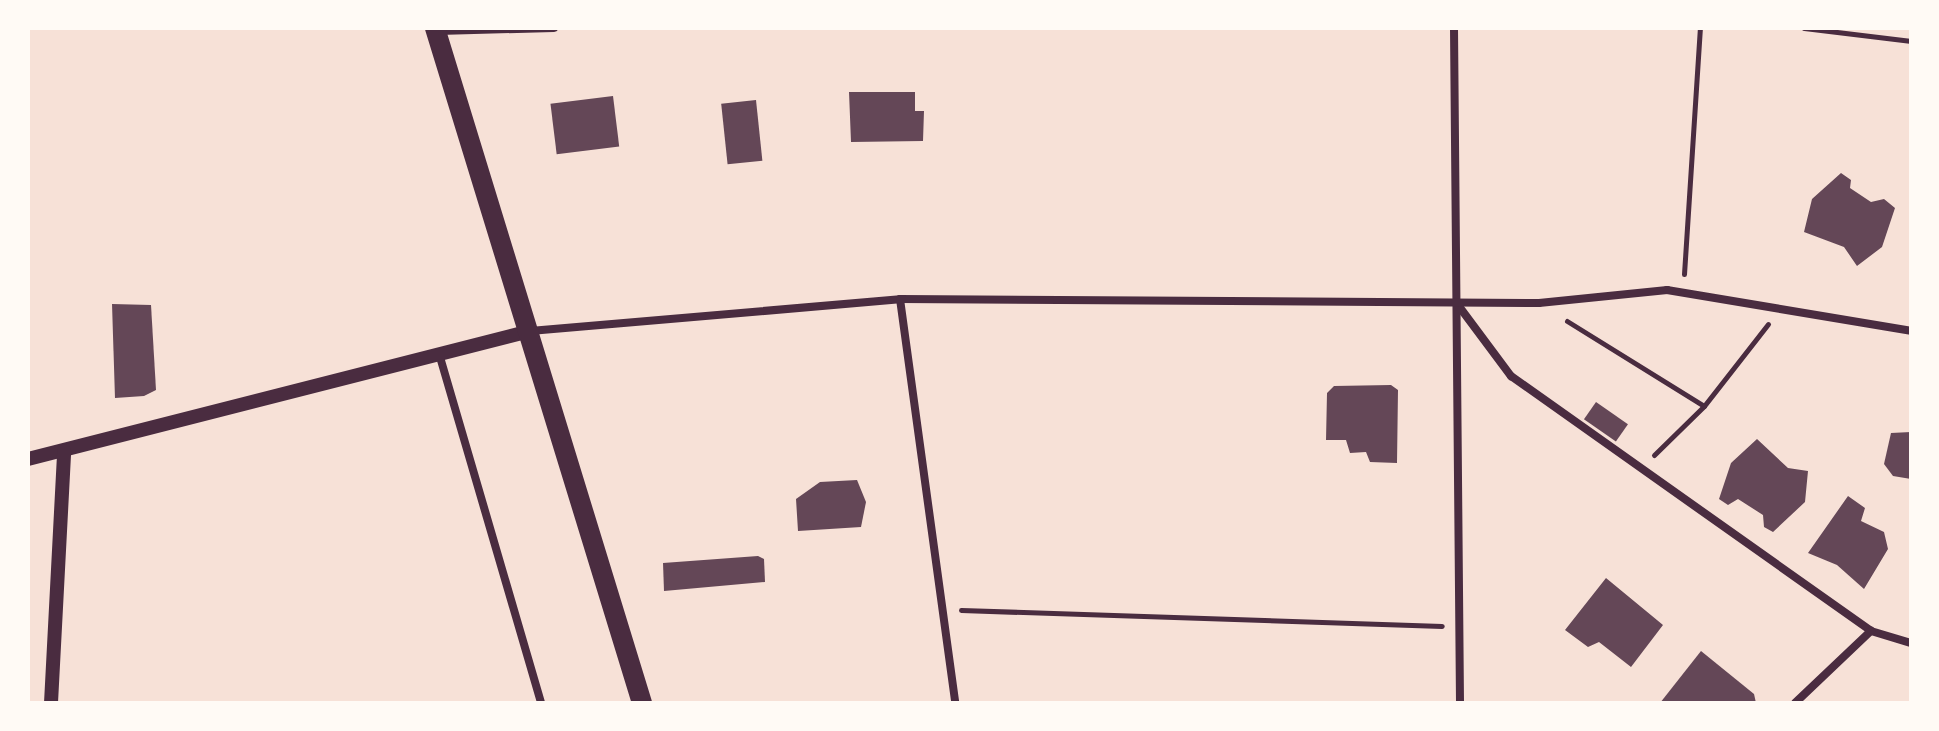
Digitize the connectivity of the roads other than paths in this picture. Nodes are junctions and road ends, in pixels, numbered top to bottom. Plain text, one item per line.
1 (554, 28) edge
2 (1454, 28) edge
3 (436, 29) edge
4 (900, 299) junction
5 (1457, 304) junction
6 (530, 331) junction
7 (1911, 331) edge
8 (440, 357) junction
9 (64, 451) junction
10 (28, 459) edge
11 (1871, 631) junction
12 (1911, 643) edge
13 (51, 703) edge
14 (541, 703) edge
15 (642, 703) edge
16 (955, 703) edge
17 (1460, 703) edge
18 (1795, 703) edge

1 - 3 street
2 - 5 street
3 - 6 main road
4 - 5 street
4 - 6 street
4 - 16 street
5 - 7 street
5 - 11 street
5 - 17 street
6 - 8 street
6 - 15 main road
8 - 9 street
8 - 14 street
9 - 10 street
9 - 13 street
11 - 12 street
11 - 18 street

